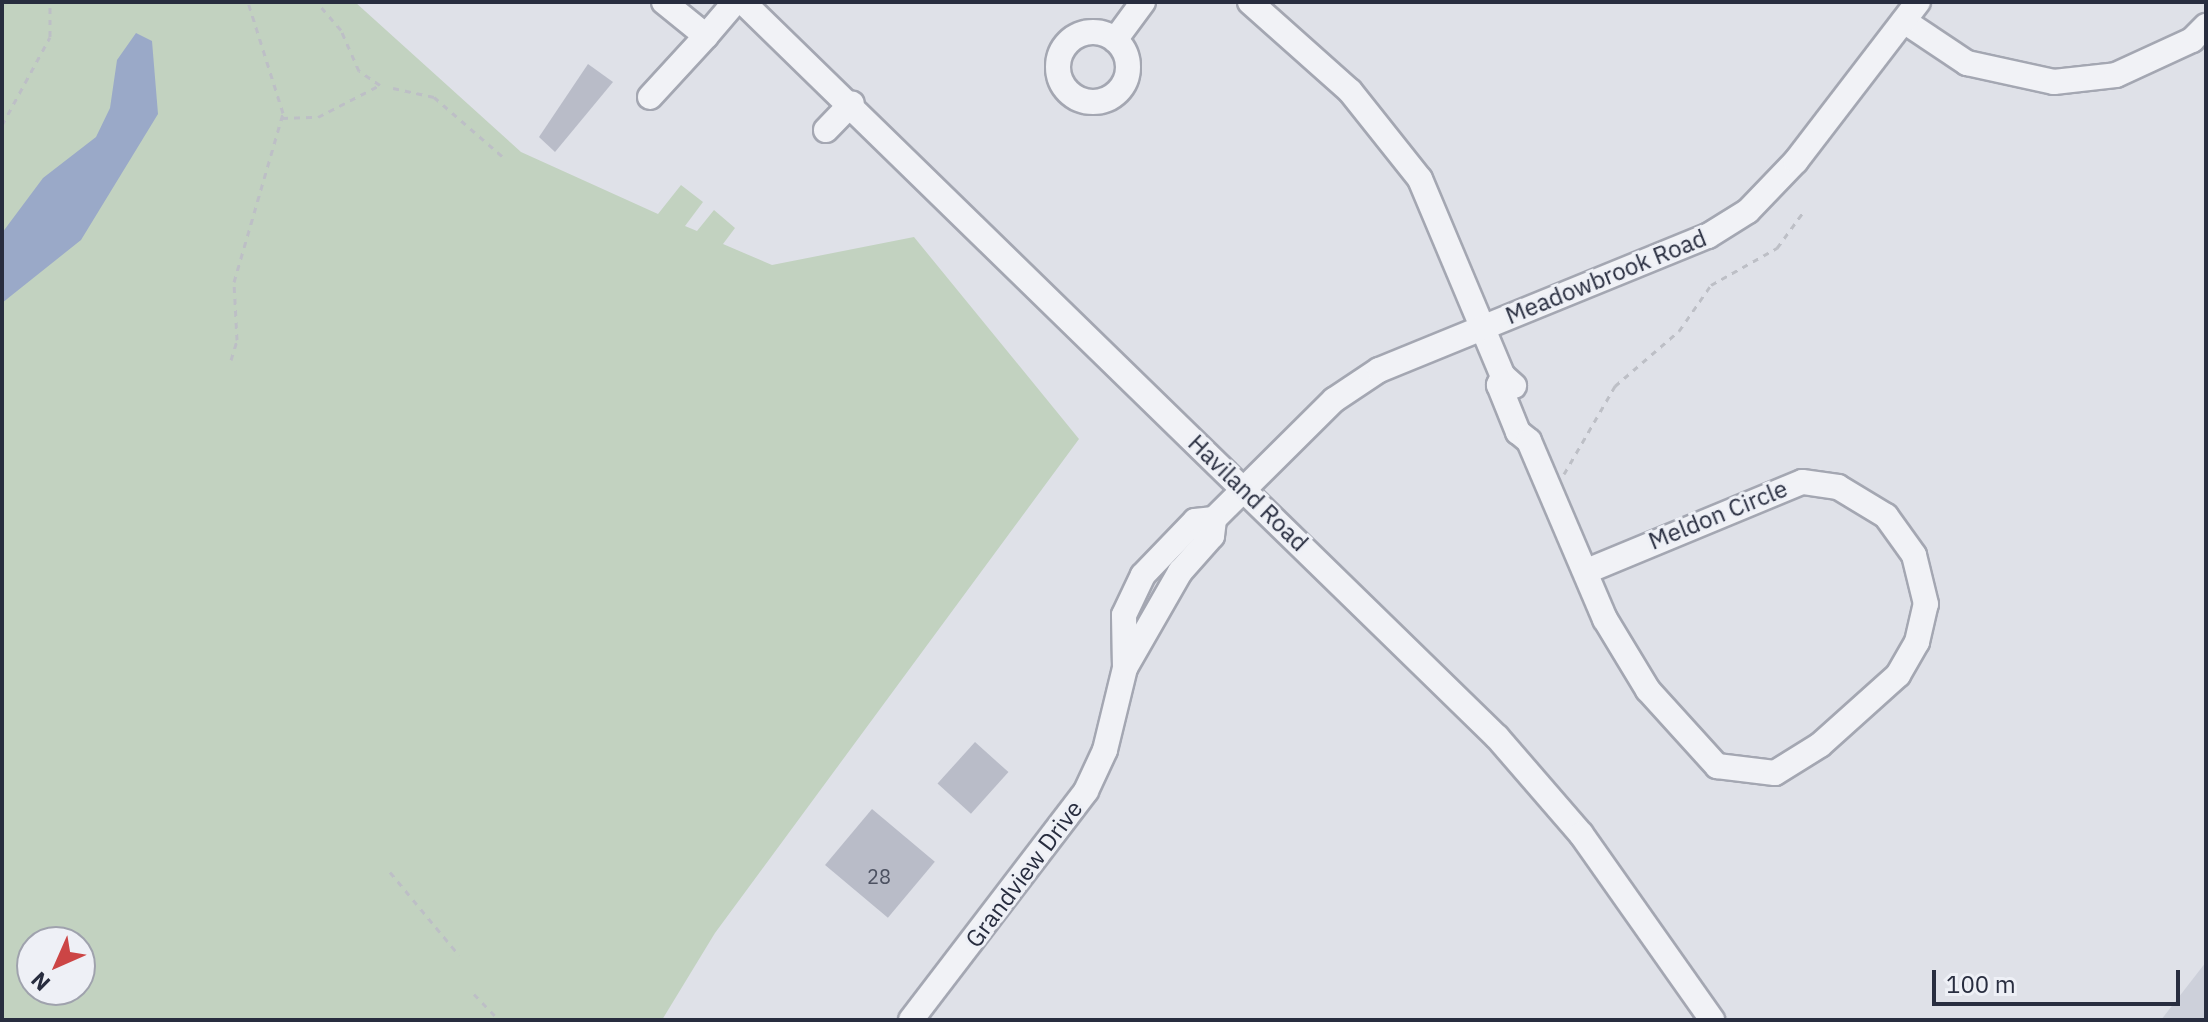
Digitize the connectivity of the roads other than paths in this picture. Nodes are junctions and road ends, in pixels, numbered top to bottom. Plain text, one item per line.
1 (664, 2) edge
2 (735, 2) edge
3 (743, 2) edge
4 (1143, 2) edge
5 (1250, 2) edge
6 (1911, 11) edge
7 (2206, 26) edge
8 (706, 36) junction
9 (1115, 40) dead end
10 (650, 97) dead end
11 (852, 103) junction
12 (826, 130) dead end
13 (1483, 327) junction
14 (1241, 486) junction
15 (1214, 519) joint
16 (1587, 571) junction
17 (911, 1020) edge
18 (1712, 1020) edge

1 - 8 street
2 - 8 street
3 - 11 street, Haviland Road
4 - 9 street
5 - 13 street, Meldon Circle
6 - 7 street
6 - 13 street, Meadowbrook Road
8 - 10 street
11 - 12 street
11 - 14 street, Haviland Road
13 - 14 street, Meadowbrook Road
13 - 16 street, Meldon Circle
14 - 15 street, Meadowbrook Road
14 - 18 street, Haviland Road
15 - 17 street, Grandview Drive
16 - 16 street, Meldon Circle

